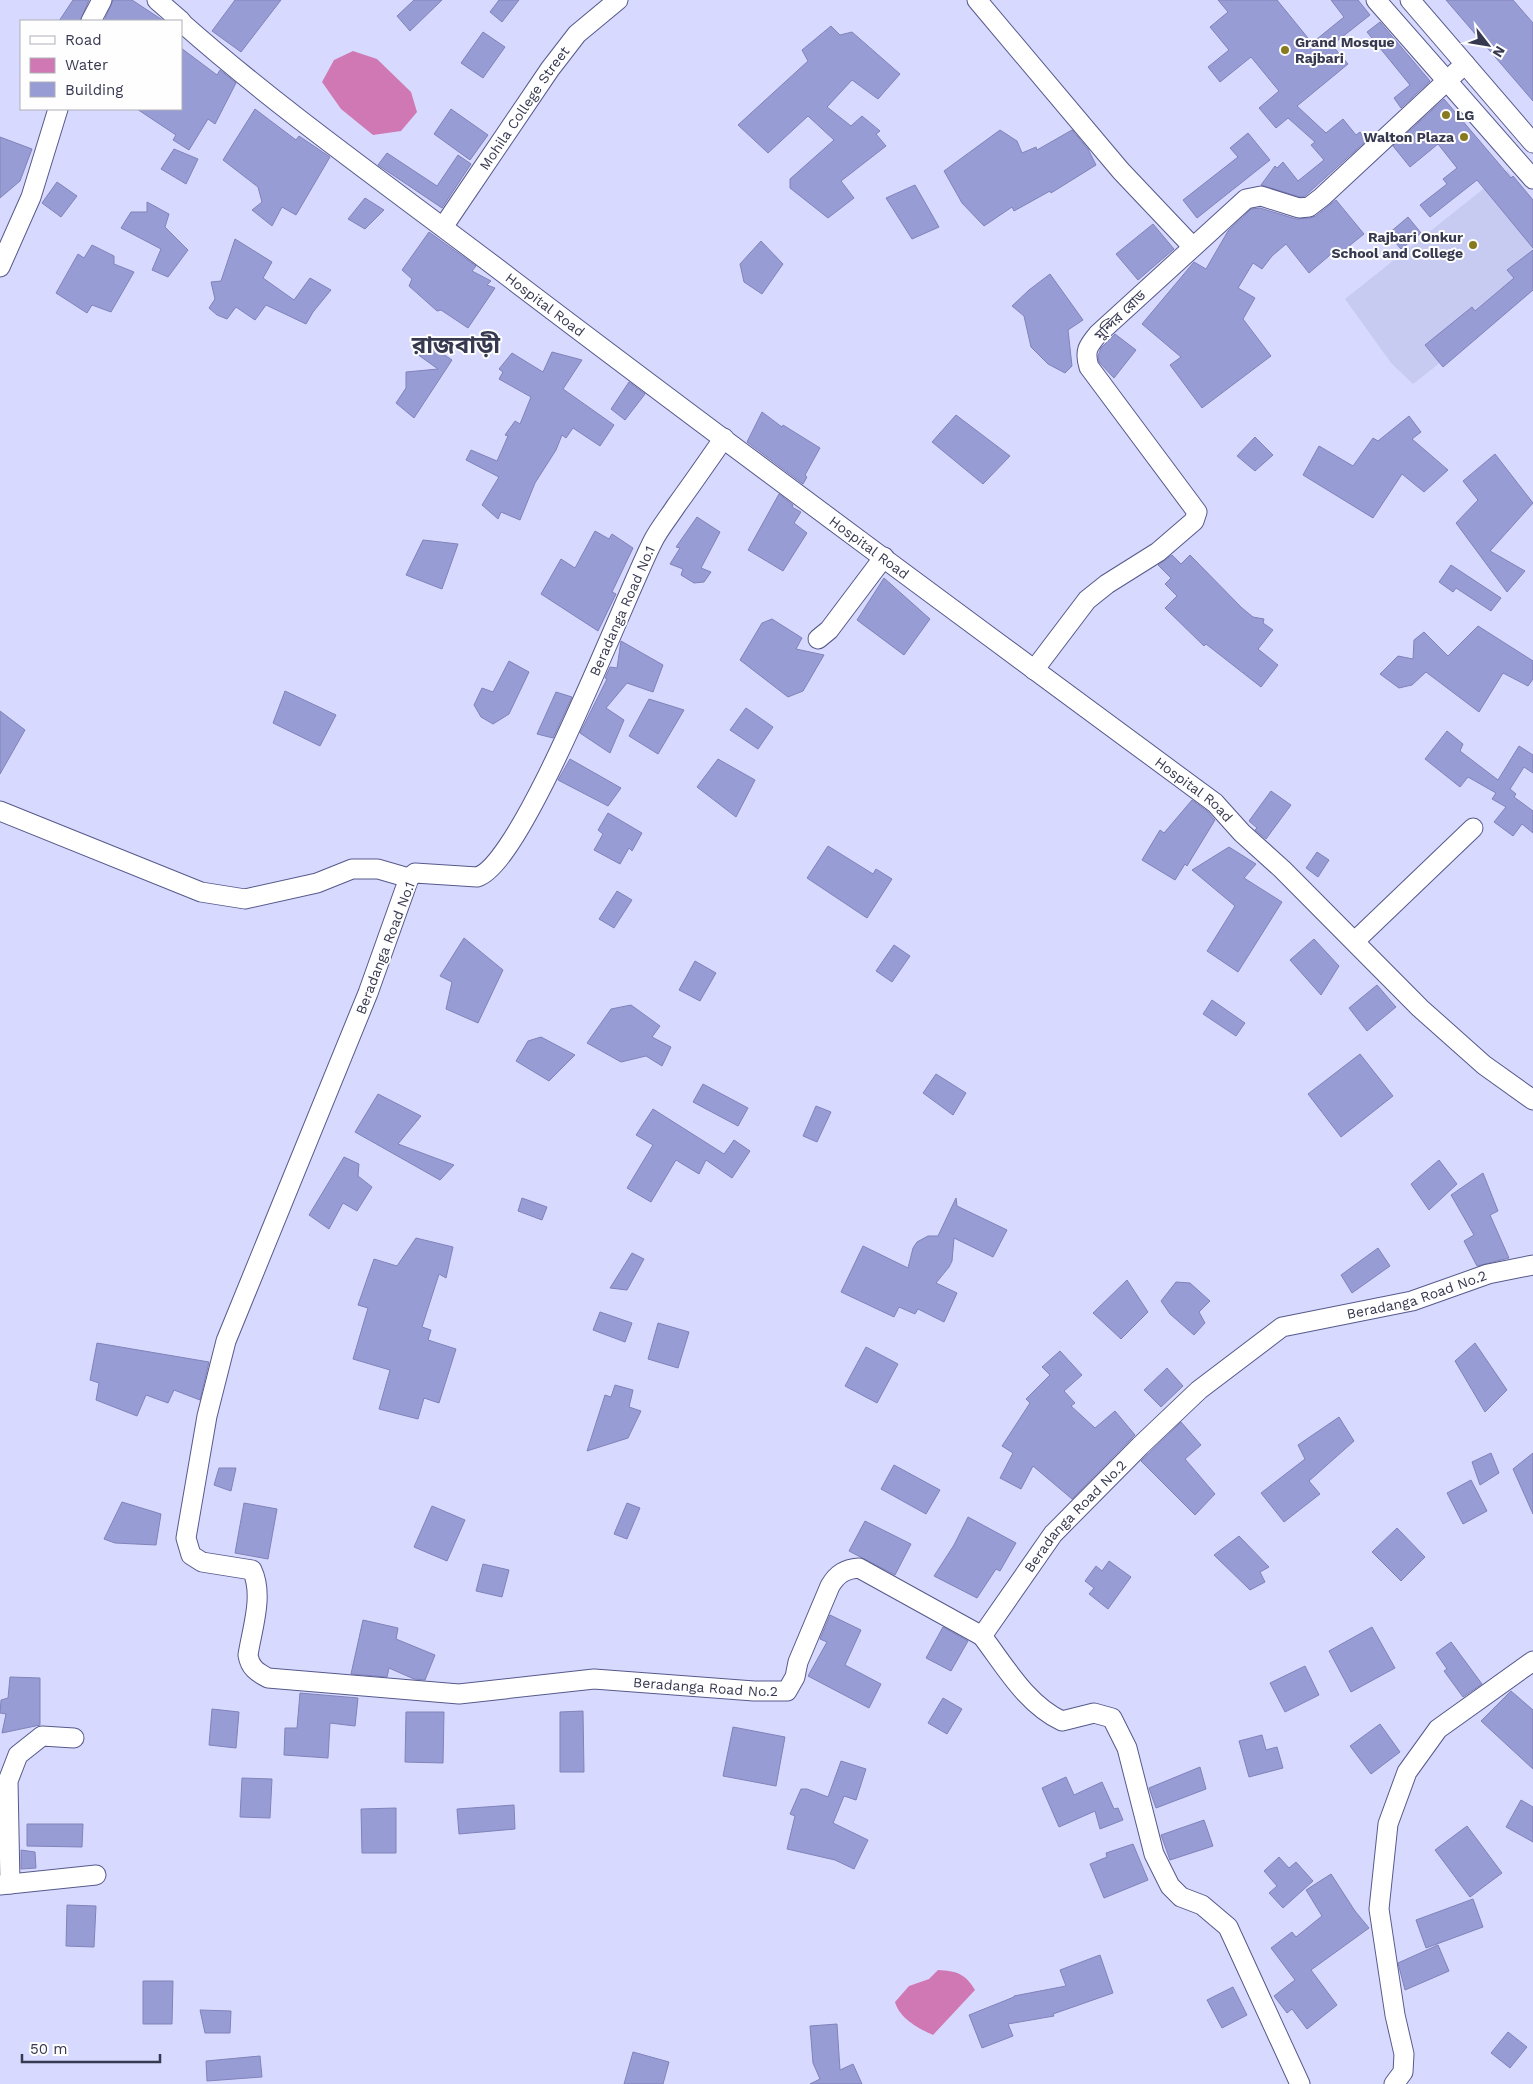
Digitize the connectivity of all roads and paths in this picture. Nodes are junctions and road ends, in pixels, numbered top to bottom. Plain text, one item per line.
1 (102, 0) edge
2 (157, 0) edge
3 (618, 0) edge
4 (977, 0) edge
5 (1376, 0) edge
6 (1410, 0) edge
7 (92, 20) edge
8 (180, 20) edge
9 (182, 22) edge
10 (1465, 64) junction
11 (1447, 83) junction
12 (58, 110) edge
13 (1533, 143) edge
14 (1533, 179) edge
15 (443, 227) junction
16 (1193, 247) junction
17 (0, 267) edge
18 (724, 438) junction
19 (884, 557) junction
20 (818, 639) dead end
21 (1034, 670) junction
22 (0, 811) edge
23 (1474, 828) dead end
24 (409, 878) junction
25 (1355, 941) junction
26 (1533, 1100) edge
27 (1533, 1266) edge
28 (207, 1416) joint
29 (982, 1636) junction
30 (1533, 1661) edge
31 (74, 1738) dead end
32 (96, 1874) dead end
33 (5, 1885) edge
34 (1300, 2084) edge
35 (1394, 2084) edge

1 - 7 street
2 - 8 street, Hospital Road
3 - 15 street, Mohila College Street
4 - 16 street
5 - 11 street
6 - 10 street
9 - 15 street, Hospital Road
10 - 11 street, মুন্দির রোড
10 - 13 street
11 - 14 street
11 - 16 street, মুন্দির রোড
12 - 17 street
15 - 18 street, Hospital Road
16 - 21 street, মুন্দির রোড
18 - 19 street, Hospital Road
18 - 24 street, Beradanga Road No.1
19 - 20 street
19 - 21 street, Hospital Road
21 - 25 street, Hospital Road
22 - 24 street
23 - 25 street
24 - 28 street, Beradanga Road No.1
25 - 26 street, Hospital Road
27 - 29 street, Beradanga Road No.2
28 - 29 street, Beradanga Road No.2
29 - 34 street
30 - 35 street
31 - 33 street
32 - 33 street

